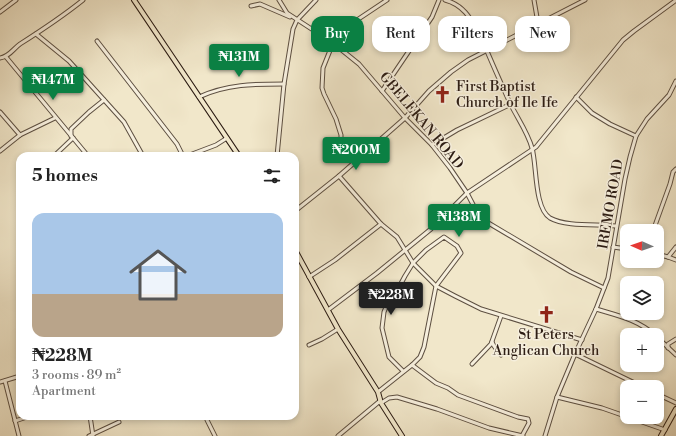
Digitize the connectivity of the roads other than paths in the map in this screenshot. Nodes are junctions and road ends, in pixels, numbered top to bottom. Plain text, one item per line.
1 (16, 0) edge
2 (83, 0) edge
3 (134, 0) edge
4 (279, 0) edge
5 (316, 0) edge
6 (387, 0) edge
7 (439, 0) edge
8 (445, 0) edge
9 (534, 0) edge
10 (585, 0) edge
11 (675, 2) edge
12 (251, 6) dead end
13 (0, 12) edge
14 (363, 16) edge
15 (469, 16) edge
16 (537, 16) edge
17 (552, 16) edge
18 (297, 20) junction
19 (311, 29) edge
20 (36, 34) junction
21 (97, 41) dead end
22 (329, 52) edge
23 (344, 52) edge
24 (485, 52) edge
25 (487, 52) edge
26 (6, 57) junction
27 (0, 58) edge
28 (676, 80) edge
29 (284, 84) junction
30 (382, 91) junction
31 (199, 97) junction
32 (576, 97) junction
33 (104, 100) junction
34 (510, 104) junction
35 (0, 112) edge
36 (55, 118) junction
37 (405, 118) junction
38 (20, 135) junction
39 (636, 136) junction
40 (72, 137) junction
41 (228, 138) junction
42 (432, 145) junction
43 (532, 149) junction
44 (0, 151) edge
45 (58, 152) edge
46 (85, 152) edge
47 (141, 152) edge
48 (182, 152) edge
49 (198, 152) edge
50 (237, 152) edge
51 (277, 152) edge
52 (353, 163) junction
53 (676, 169) edge
54 (339, 176) junction
55 (467, 193) junction
56 (299, 207) edge
57 (381, 224) junction
58 (655, 224) edge
59 (616, 226) junction
60 (613, 247) junction
61 (676, 247) edge
62 (620, 248) edge
63 (405, 250) junction
64 (664, 256) edge
65 (668, 257) junction
66 (299, 258) edge
67 (676, 260) edge
68 (413, 263) junction
69 (309, 277) junction
70 (436, 286) junction
71 (604, 288) junction
72 (328, 310) junction
73 (596, 310) junction
74 (501, 316) junction
75 (646, 328) edge
76 (338, 329) junction
77 (676, 339) edge
78 (582, 340) junction
79 (492, 341) junction
80 (664, 344) edge
81 (309, 345) dead end
82 (668, 348) junction
83 (575, 354) junction
84 (501, 355) dead end
85 (676, 355) edge
86 (412, 364) junction
87 (472, 364) dead end
88 (403, 371) junction
89 (16, 377) edge
90 (629, 380) edge
91 (5, 381) junction
92 (0, 382) edge
93 (378, 392) junction
94 (557, 397) junction
95 (664, 397) edge
96 (381, 402) junction
97 (676, 403) edge
98 (676, 409) edge
99 (18, 420) edge
100 (91, 420) edge
101 (207, 420) edge
102 (15, 421) junction
103 (118, 422) dead end
104 (665, 430) junction
105 (93, 435) edge
106 (19, 436) edge
107 (88, 436) edge
108 (215, 436) edge
109 (338, 436) edge
110 (402, 436) edge
111 (523, 436) edge
112 (545, 436) edge
113 (661, 436) edge

1 - 13 street
2 - 20 street
3 - 31 main road
4 - 18 street
5 - 18 street
6 - 14 street
7 - 30 street
8 - 15 street
9 - 16 street
10 - 17 street
11 - 32 street
12 - 18 street
18 - 19 street, GBELEKAN ROAD
18 - 29 street
20 - 26 street
20 - 33 street
21 - 48 street
22 - 52 street
23 - 30 street, GBELEKAN ROAD
24 - 37 street
25 - 34 street
26 - 27 street
26 - 36 street
28 - 39 street, IREMO ROAD
29 - 31 street
29 - 51 street
30 - 37 street, GBELEKAN ROAD
31 - 41 main road
32 - 39 street
32 - 43 street
33 - 40 street
33 - 47 street
34 - 42 street
34 - 43 street
35 - 38 street
36 - 38 street
36 - 40 street
37 - 42 street, GBELEKAN ROAD
37 - 52 street
38 - 44 street
39 - 59 street, IREMO ROAD
40 - 45 street
40 - 46 street
41 - 49 street
41 - 50 main road
42 - 55 street, GBELEKAN ROAD
43 - 55 street
43 - 59 street
52 - 54 street
53 - 58 street
54 - 56 street
54 - 57 street
55 - 63 street
55 - 71 street, GBELEKAN ROAD
57 - 63 street
57 - 69 street
59 - 60 street, IREMO ROAD
60 - 62 street
60 - 71 street, IREMO ROAD
61 - 65 street
63 - 68 street
63 - 72 street
64 - 65 street
65 - 67 street
66 - 69 main road
68 - 70 street
68 - 70 street
68 - 88 street
69 - 72 main road
70 - 74 street
70 - 86 street
71 - 73 street, IREMO ROAD
72 - 76 main road
73 - 75 street
73 - 78 street, IREMO ROAD
74 - 78 street
74 - 79 street
76 - 81 street
76 - 93 main road
77 - 82 street
78 - 83 street, IREMO ROAD
79 - 84 street
79 - 87 street
80 - 82 street
82 - 85 street
83 - 90 street
83 - 94 street, IREMO ROAD
86 - 88 street
86 - 111 street
88 - 93 street
89 - 91 street
91 - 92 street
91 - 102 street
93 - 96 main road
94 - 104 street
94 - 112 street, IREMO ROAD
95 - 97 street
96 - 109 street
96 - 110 main road
96 - 111 street
98 - 104 main road
99 - 102 street
100 - 105 street
101 - 108 street
102 - 106 street
103 - 105 street
104 - 113 main road
105 - 107 street

